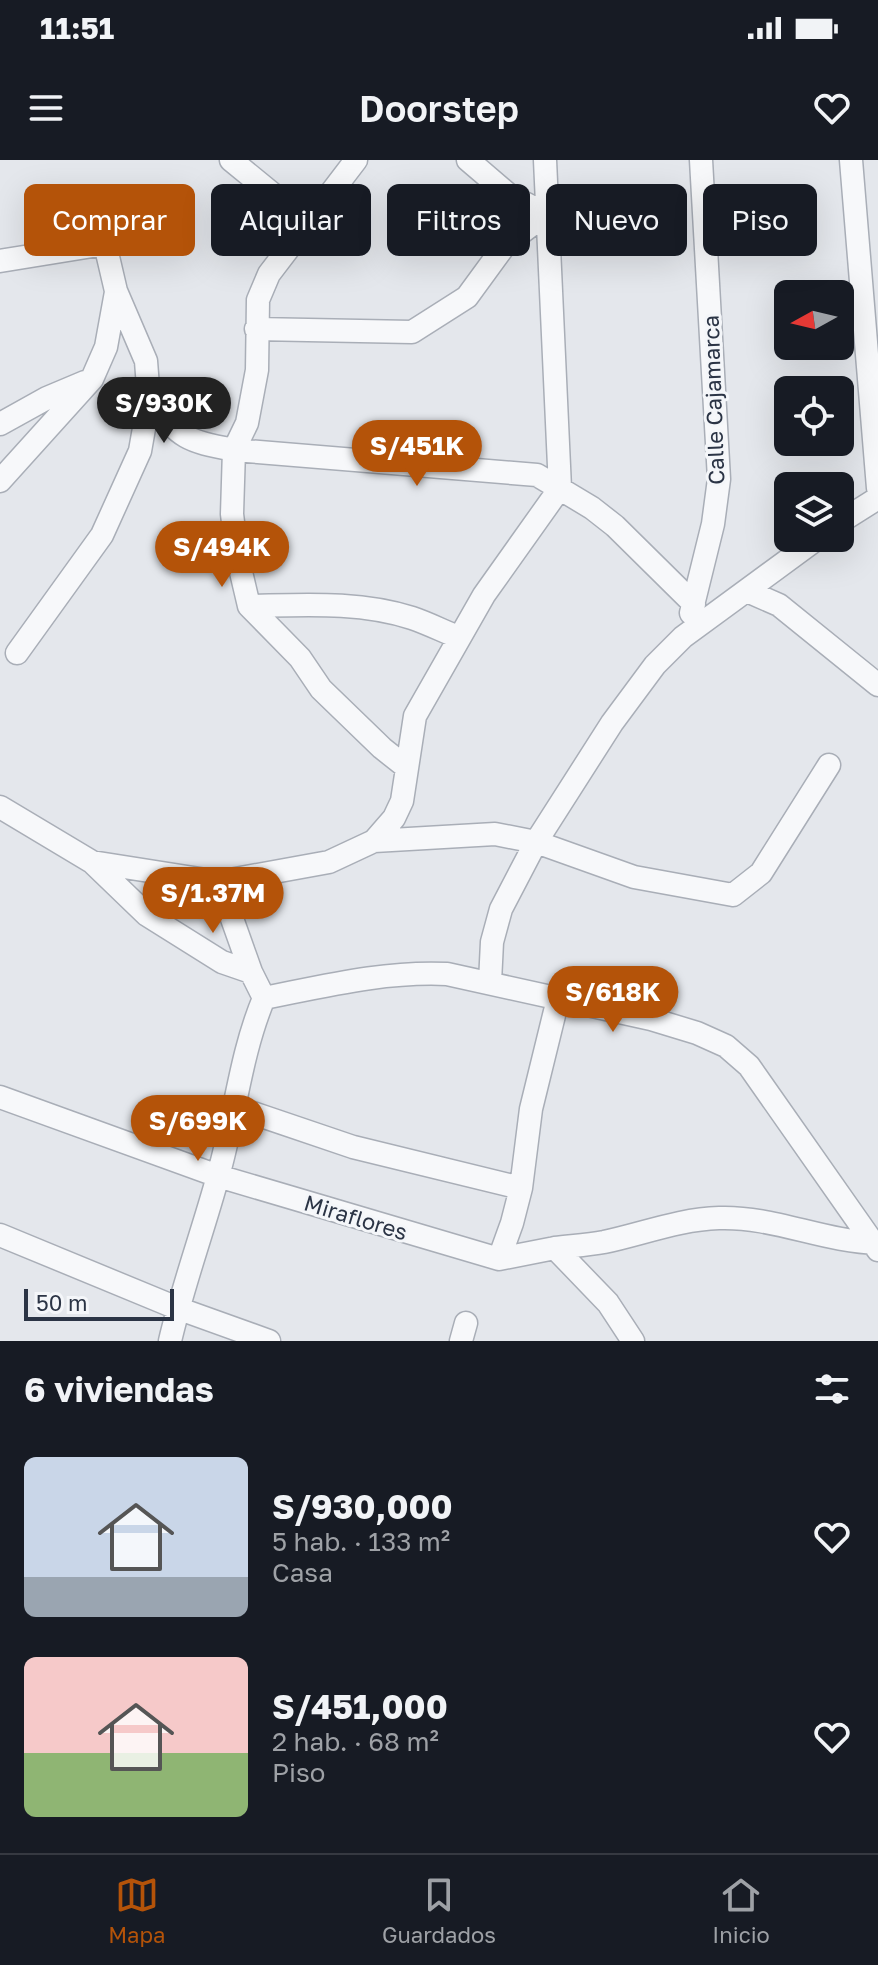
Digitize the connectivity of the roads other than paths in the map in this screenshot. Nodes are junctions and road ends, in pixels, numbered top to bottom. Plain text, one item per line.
1 (231, 160) edge
2 (356, 160) edge
3 (468, 160) edge
4 (545, 160) edge
5 (701, 160) edge
6 (851, 160) edge
7 (260, 184) edge
8 (338, 184) edge
9 (546, 214) junction
10 (31, 256) edge
11 (108, 256) edge
12 (283, 256) edge
13 (548, 256) edge
14 (0, 261) edge
15 (116, 291) junction
16 (256, 329) junction
17 (92, 379) junction
18 (149, 400) junction
19 (0, 424) edge
20 (234, 450) junction
21 (0, 481) edge
22 (560, 488) junction
23 (878, 488) edge
24 (878, 498) edge
25 (854, 513) edge
26 (799, 552) edge
27 (747, 591) junction
28 (694, 604) junction
29 (249, 606) junction
30 (458, 637) junction
31 (683, 637) junction
32 (17, 653) dead end
33 (878, 685) edge
34 (829, 765) dead end
35 (406, 767) junction
36 (0, 807) edge
37 (374, 841) junction
38 (536, 842) junction
39 (92, 862) junction
40 (219, 882) junction
41 (251, 972) junction
42 (490, 982) junction
43 (264, 998) junction
44 (558, 999) junction
45 (0, 1097) edge
46 (235, 1107) junction
47 (218, 1176) junction
48 (521, 1188) junction
49 (0, 1235) edge
50 (876, 1246) edge
51 (555, 1248) junction
52 (499, 1259) junction
53 (177, 1308) junction
54 (170, 1341) edge
55 (269, 1341) edge
56 (633, 1341) edge

1 - 7 street
2 - 8 street
3 - 9 street
4 - 9 street
5 - 28 street, Calle Cajamarca
6 - 23 street
9 - 16 street
10 - 14 street
11 - 15 street
12 - 16 street
13 - 22 street
15 - 17 street
15 - 18 street
16 - 20 street
17 - 19 street
17 - 21 street
18 - 20 street
18 - 32 street
20 - 22 street
20 - 29 street
22 - 28 street
22 - 30 street
24 - 25 street
26 - 27 street
27 - 31 street
27 - 33 street
28 - 31 street, Calle Cajamarca
29 - 30 street
29 - 35 street
30 - 35 street
31 - 38 street
34 - 38 street
35 - 37 street
36 - 39 street
37 - 38 street
37 - 40 street
38 - 42 street
39 - 40 street
39 - 41 street
40 - 41 street
41 - 43 street
42 - 43 street
42 - 44 street
43 - 46 street
44 - 48 street
44 - 50 street
45 - 47 street, Miraflores
46 - 47 street
46 - 48 street
47 - 52 street, Miraflores
47 - 53 street
48 - 52 street
49 - 53 street
50 - 51 street, Miraflores
51 - 52 street, Miraflores
51 - 56 street
53 - 54 street
53 - 55 street

